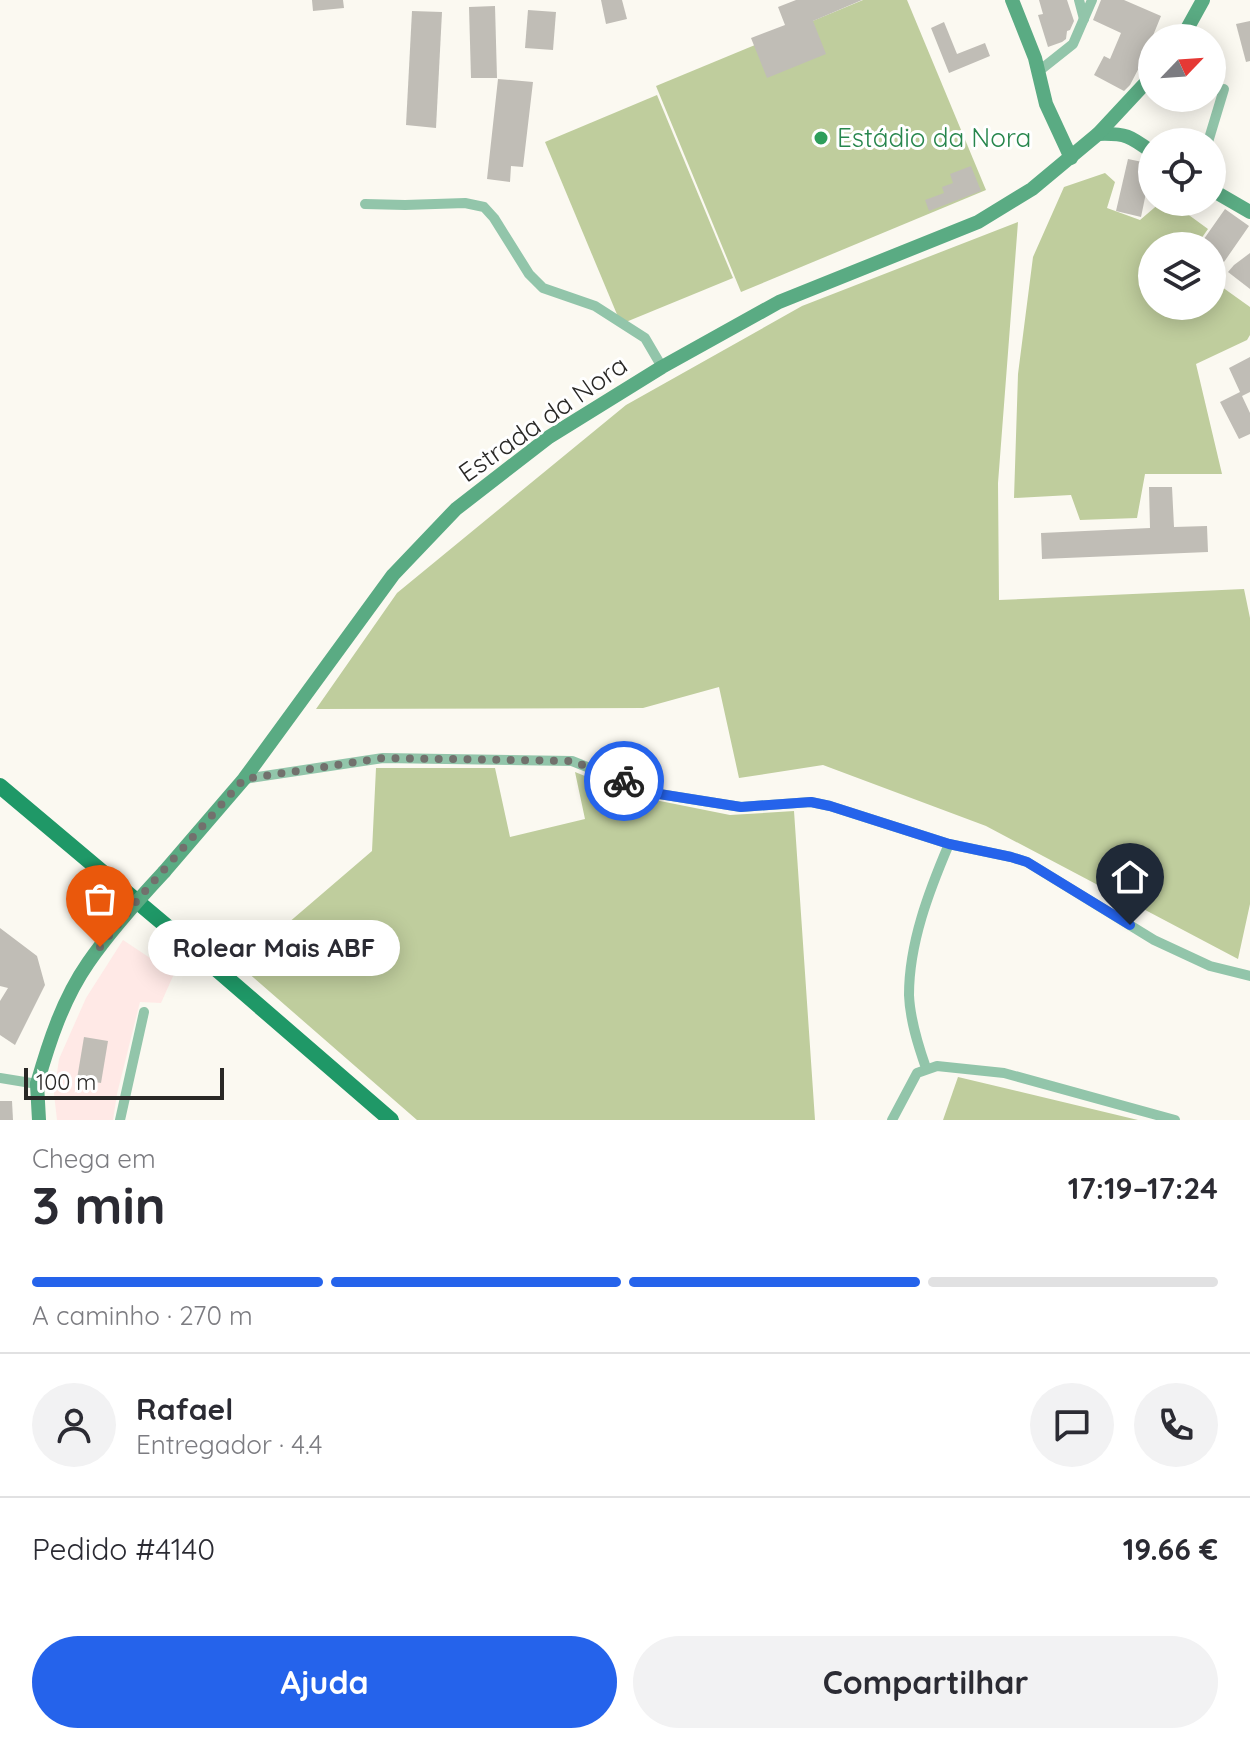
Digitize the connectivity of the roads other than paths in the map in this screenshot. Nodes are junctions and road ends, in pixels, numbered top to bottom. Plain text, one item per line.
1 (1012, 0) edge
2 (1079, 0) edge
3 (1092, 0) edge
4 (1203, 0) edge
5 (1084, 19) junction
6 (1190, 24) edge
7 (1039, 71) junction
8 (1138, 92) edge
9 (1126, 105) junction
10 (1098, 134) junction
11 (1133, 137) junction
12 (1138, 141) edge
13 (1071, 158) junction
14 (1226, 198) edge
15 (365, 204) dead end
16 (1250, 212) edge
17 (662, 367) junction
18 (0, 773) edge
19 (244, 779) junction
20 (0, 786) edge
21 (949, 844) junction
22 (177, 935) junction
23 (1250, 976) edge
24 (144, 1012) dead end
25 (926, 1068) junction
26 (0, 1078) edge
27 (37, 1084) junction
28 (39, 1120) edge
29 (120, 1120) edge
30 (391, 1120) edge
31 (892, 1120) edge
32 (1175, 1120) edge

1 - 7 street
2 - 5 street
3 - 5 street
4 - 6 street
5 - 7 street
7 - 13 street
8 - 9 street, Estrada da Nora
9 - 10 street, Estrada da Nora
9 - 11 street
10 - 11 street
10 - 13 street, Estrada da Nora
11 - 12 street
13 - 17 street, Estrada da Nora
14 - 16 street
15 - 17 street
17 - 19 street, Estrada da Nora
18 - 22 main road
19 - 21 street
19 - 27 street, Estrada da Nora, bridge
20 - 22 main road
21 - 23 street
21 - 25 street
22 - 30 main road
24 - 29 street
25 - 31 street
25 - 32 street
26 - 27 street
27 - 28 street, Estrada da Nora

